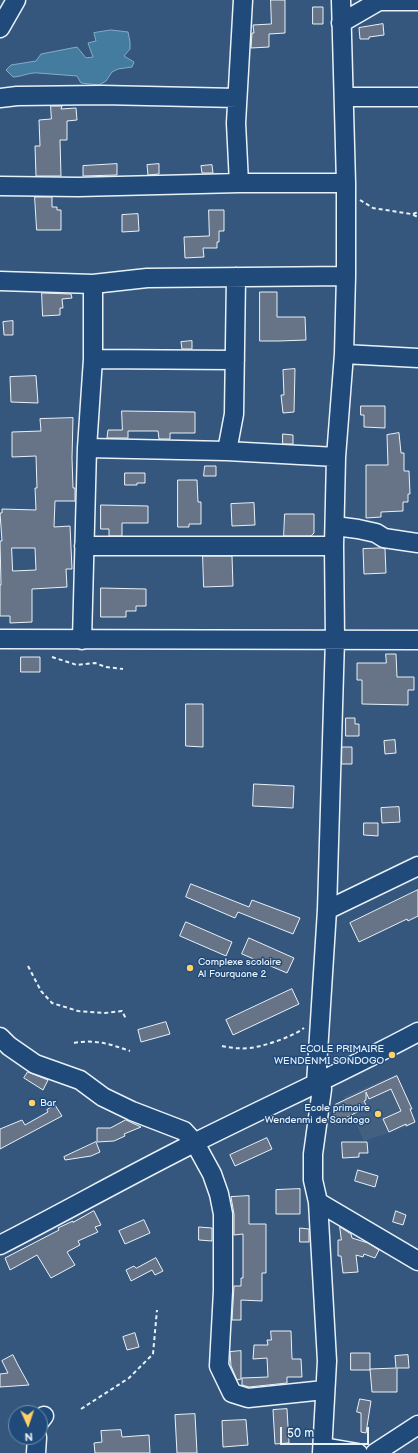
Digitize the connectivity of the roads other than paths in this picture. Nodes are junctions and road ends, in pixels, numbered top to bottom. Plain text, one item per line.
1 (16, 0) edge
2 (243, 0) edge
3 (341, 0) edge
4 (418, 1) edge
5 (341, 23) junction
6 (0, 28) edge
7 (344, 97) junction
8 (418, 97) edge
9 (0, 98) edge
10 (237, 98) junction
11 (239, 183) junction
12 (0, 186) edge
13 (346, 188) junction
14 (346, 276) junction
15 (236, 277) junction
16 (0, 281) edge
17 (93, 284) junction
18 (344, 354) junction
19 (418, 358) edge
20 (93, 359) junction
21 (235, 360) junction
22 (87, 448) junction
23 (227, 451) junction
24 (336, 457) junction
25 (335, 526) junction
26 (418, 543) edge
27 (84, 546) junction
28 (334, 546) junction
29 (0, 639) edge
30 (335, 639) junction
31 (82, 640) junction
32 (418, 640) edge
33 (418, 866) edge
34 (327, 910) junction
35 (418, 1032) edge
36 (0, 1037) edge
37 (316, 1084) junction
38 (195, 1143) junction
39 (318, 1202) junction
40 (0, 1245) edge
41 (418, 1261) edge
42 (324, 1390) junction
43 (418, 1425) edge
44 (322, 1450) edge
45 (358, 1453) edge
46 (375, 1453) edge

1 - 6 street
2 - 10 street
3 - 5 street
4 - 5 street
5 - 7 street
7 - 8 street
7 - 13 street
9 - 10 street
10 - 11 street
11 - 12 street
11 - 13 street
13 - 14 street
14 - 15 street
14 - 18 street
15 - 17 street
15 - 21 street
16 - 17 street
17 - 20 street
18 - 19 street
18 - 24 street
20 - 21 street
20 - 22 street
21 - 23 street
22 - 23 street
22 - 27 street
23 - 24 street
24 - 25 street
25 - 26 street
25 - 28 street
27 - 28 street
27 - 31 street
28 - 30 street
29 - 31 street
30 - 31 street
30 - 32 street
30 - 34 street
33 - 34 street
34 - 37 street
35 - 37 street
36 - 38 street
37 - 38 street
37 - 39 street
38 - 40 street
38 - 42 street
39 - 41 street
39 - 42 street
42 - 44 street
43 - 46 street
44 - 45 street

